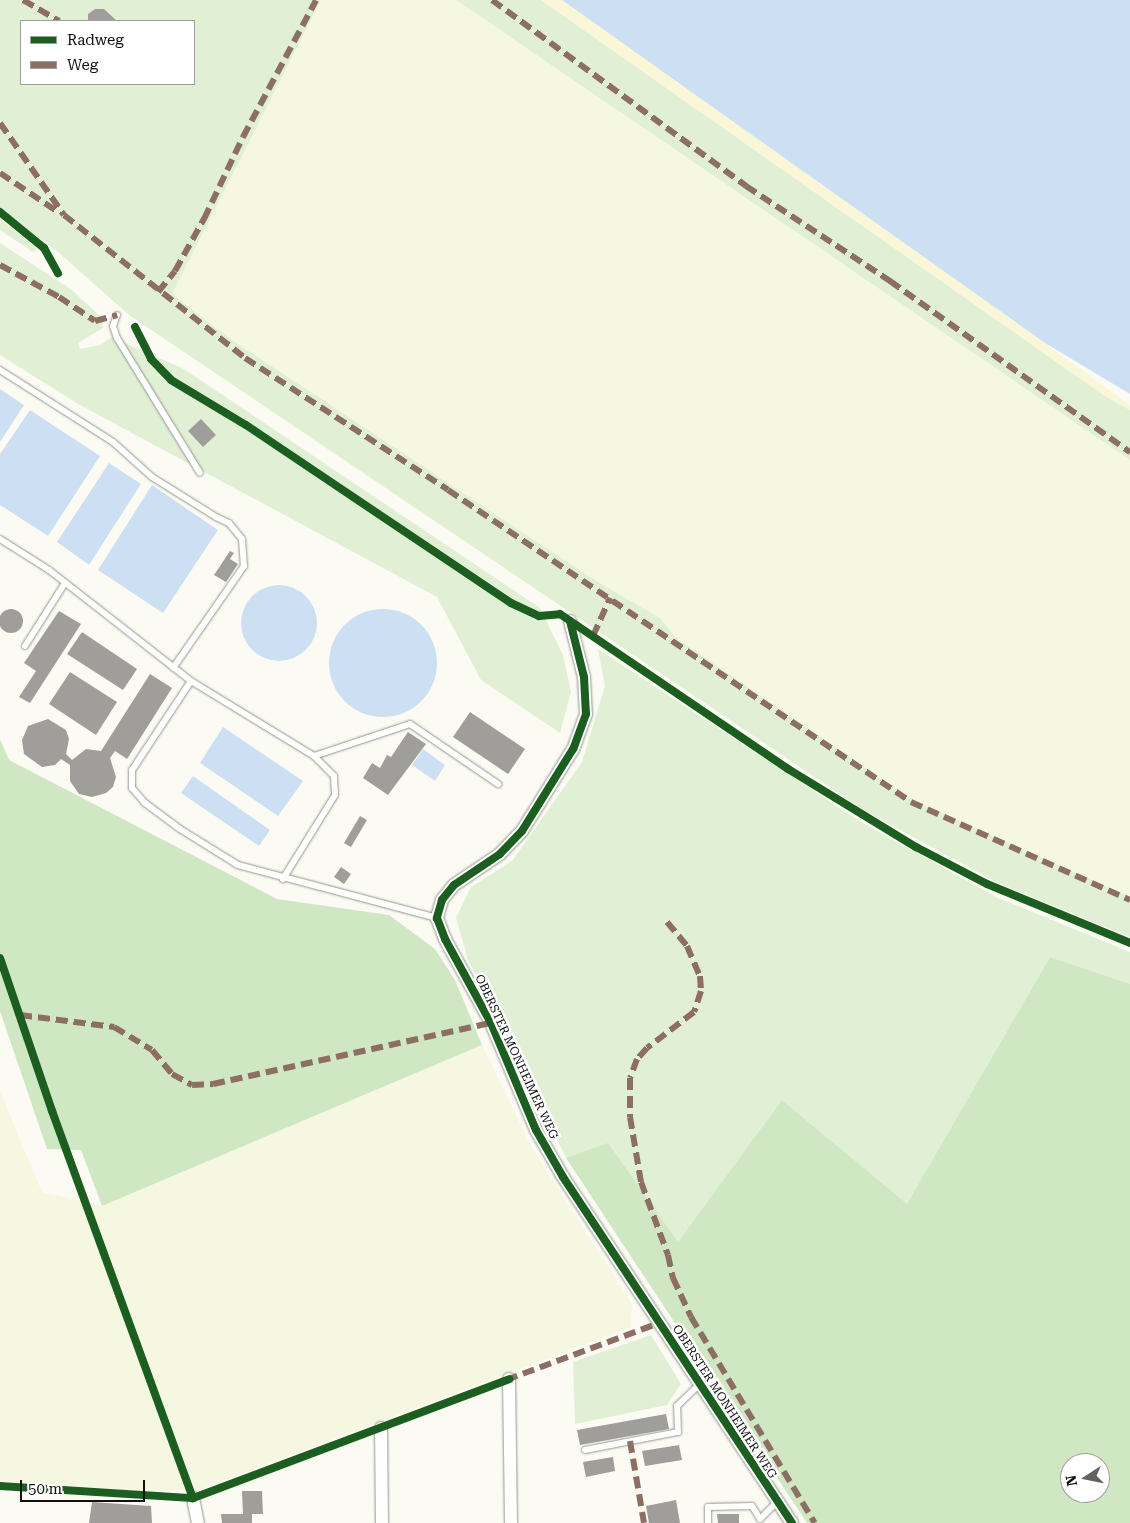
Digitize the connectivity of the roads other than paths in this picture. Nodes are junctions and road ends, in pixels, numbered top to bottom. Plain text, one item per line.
1 (117, 315) dead end
2 (0, 370) edge
3 (200, 473) dead end
4 (0, 538) edge
5 (65, 583) junction
6 (570, 621) dead end
7 (25, 646) dead end
8 (174, 668) junction
9 (192, 682) junction
10 (314, 756) junction
11 (498, 784) dead end
12 (283, 878) junction
13 (438, 918) junction
14 (509, 1379) dead end
15 (698, 1384) junction
16 (381, 1428) dead end
17 (585, 1450) dead end
18 (193, 1498) dead end
19 (776, 1503) junction
20 (198, 1523) edge
21 (382, 1523) edge
22 (511, 1523) edge
23 (708, 1523) edge
24 (792, 1523) edge

1 - 3 lane
2 - 8 lane
4 - 5 lane
5 - 7 lane
5 - 8 lane
6 - 13 street
8 - 9 lane
9 - 10 lane
9 - 12 lane
10 - 11 lane
10 - 12 lane
12 - 13 lane
13 - 15 street, OBERSTER MONHEIMER WEG
14 - 22 street
15 - 17 lane
15 - 19 street, OBERSTER MONHEIMER WEG
16 - 21 street
18 - 20 street
19 - 23 lane
19 - 24 street, OBERSTER MONHEIMER WEG

